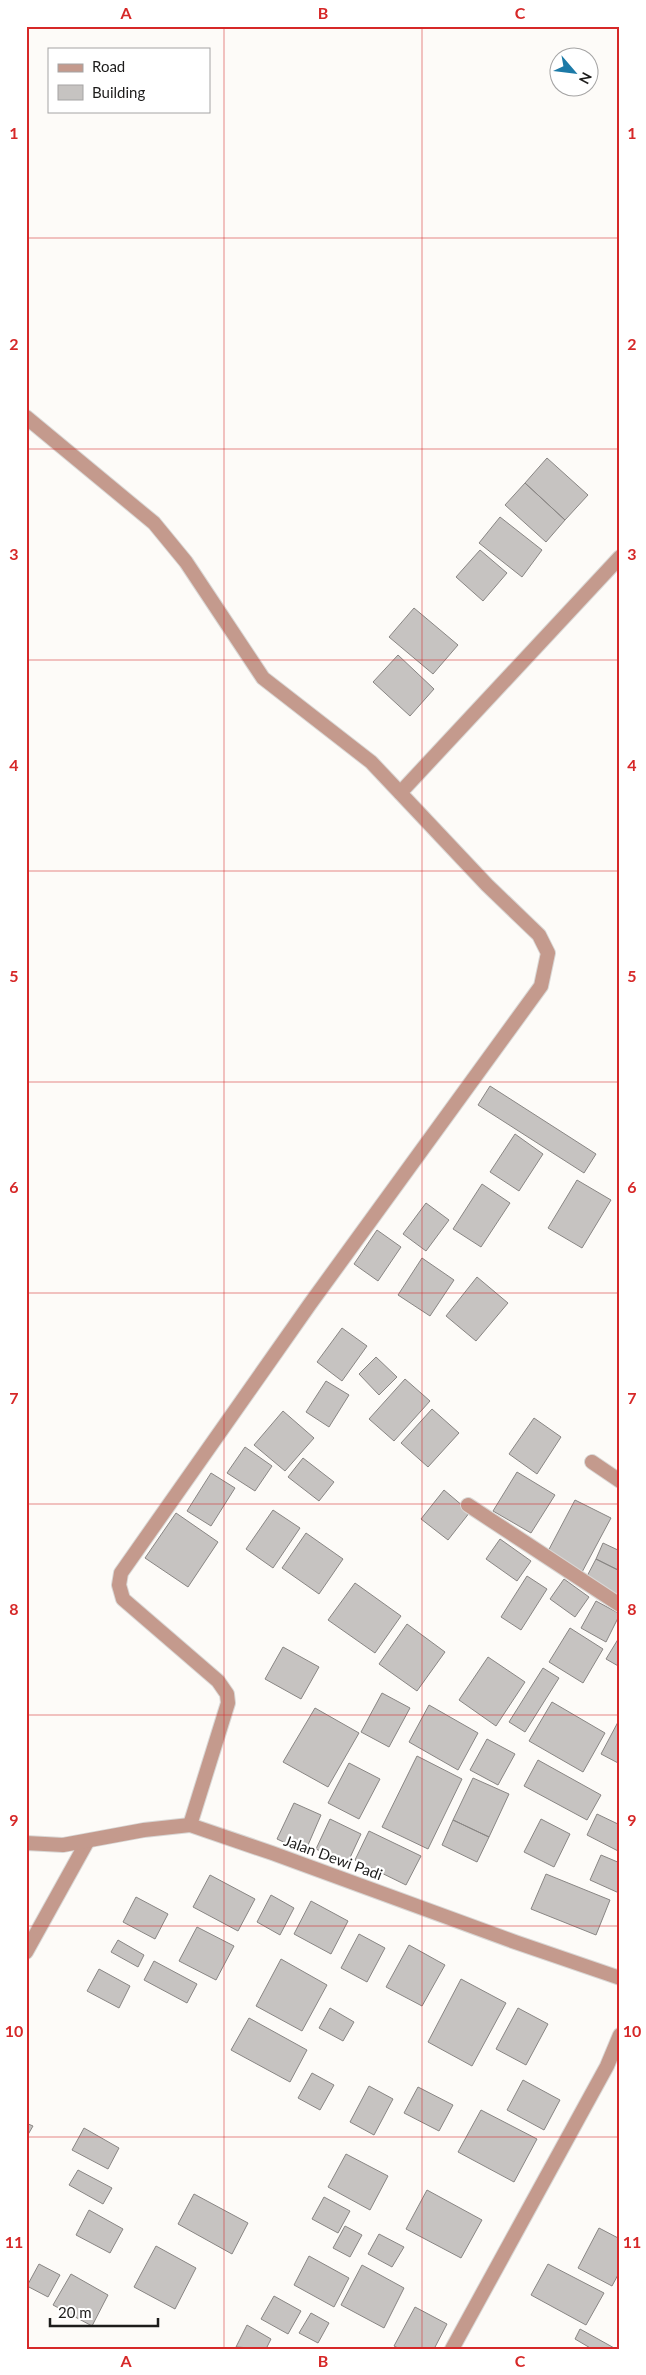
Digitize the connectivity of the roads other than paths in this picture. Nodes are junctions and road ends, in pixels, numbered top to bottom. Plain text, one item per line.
1 (26, 417) edge
2 (620, 557) edge
3 (400, 793) junction
4 (592, 1462) dead end
5 (620, 1481) edge
6 (468, 1505) dead end
7 (620, 1605) edge
8 (190, 1825) junction
9 (87, 1842) junction
10 (26, 1843) edge
11 (26, 1952) edge
12 (620, 1978) edge
13 (620, 2036) edge
14 (452, 2349) edge

1 - 3 street
2 - 3 street
3 - 8 street
4 - 5 street
6 - 7 street
8 - 9 street, Jalan Dewi Padi
8 - 12 street, Jalan Dewi Padi
9 - 10 street, Jalan Dewi Padi
9 - 11 street
13 - 14 street

